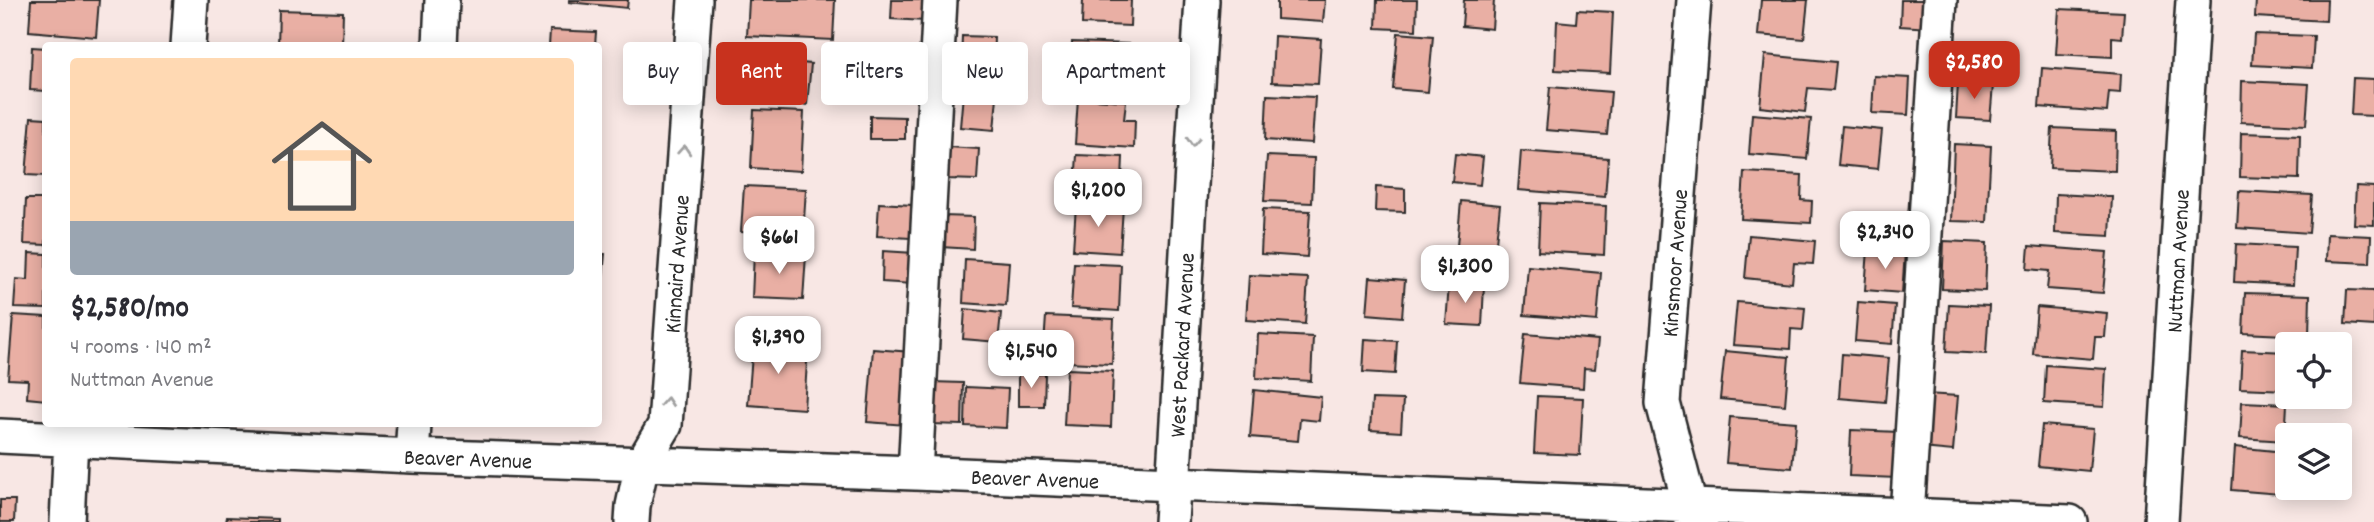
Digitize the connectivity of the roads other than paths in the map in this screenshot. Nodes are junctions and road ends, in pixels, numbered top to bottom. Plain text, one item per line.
1 (191, 0) edge
2 (442, 0) edge
3 (695, 0) edge
4 (940, 0) edge
5 (1202, 0) edge
6 (1694, 0) edge
7 (1940, 0) edge
8 (2193, 0) edge
9 (188, 42) edge
10 (440, 42) edge
11 (414, 427) edge
12 (161, 434) edge
13 (0, 436) edge
14 (71, 439) junction
15 (412, 456) junction
16 (642, 464) junction
17 (915, 473) junction
18 (1173, 484) junction
19 (1446, 509) edge
20 (1691, 514) edge
21 (1907, 515) junction
22 (1987, 520) edge
23 (67, 522) edge
24 (632, 522) edge
25 (1171, 522) edge
26 (2070, 522) edge
27 (2161, 522) edge

1 - 9 street
2 - 10 street
16 -> 3 street, Kinnaird Avenue
4 - 17 street
5 -> 18 street, West Packard Avenue
6 - 20 street, Kinsmoor Avenue
7 - 21 street
8 - 27 street, Nuttman Avenue
11 - 15 street
12 - 14 street, Beaver Avenue
12 - 15 street, Beaver Avenue
13 - 14 street, Beaver Avenue
14 - 23 street
15 - 16 street, Beaver Avenue
16 - 17 street, Beaver Avenue
16 - 24 street, Kinnaird Avenue
17 - 18 street, Beaver Avenue
18 - 19 street, Beaver Avenue
18 - 25 street, West Packard Avenue
19 - 20 street, Beaver Avenue
20 - 21 street, Beaver Avenue
21 - 22 street, Beaver Avenue
22 - 26 street, Beaver Avenue

